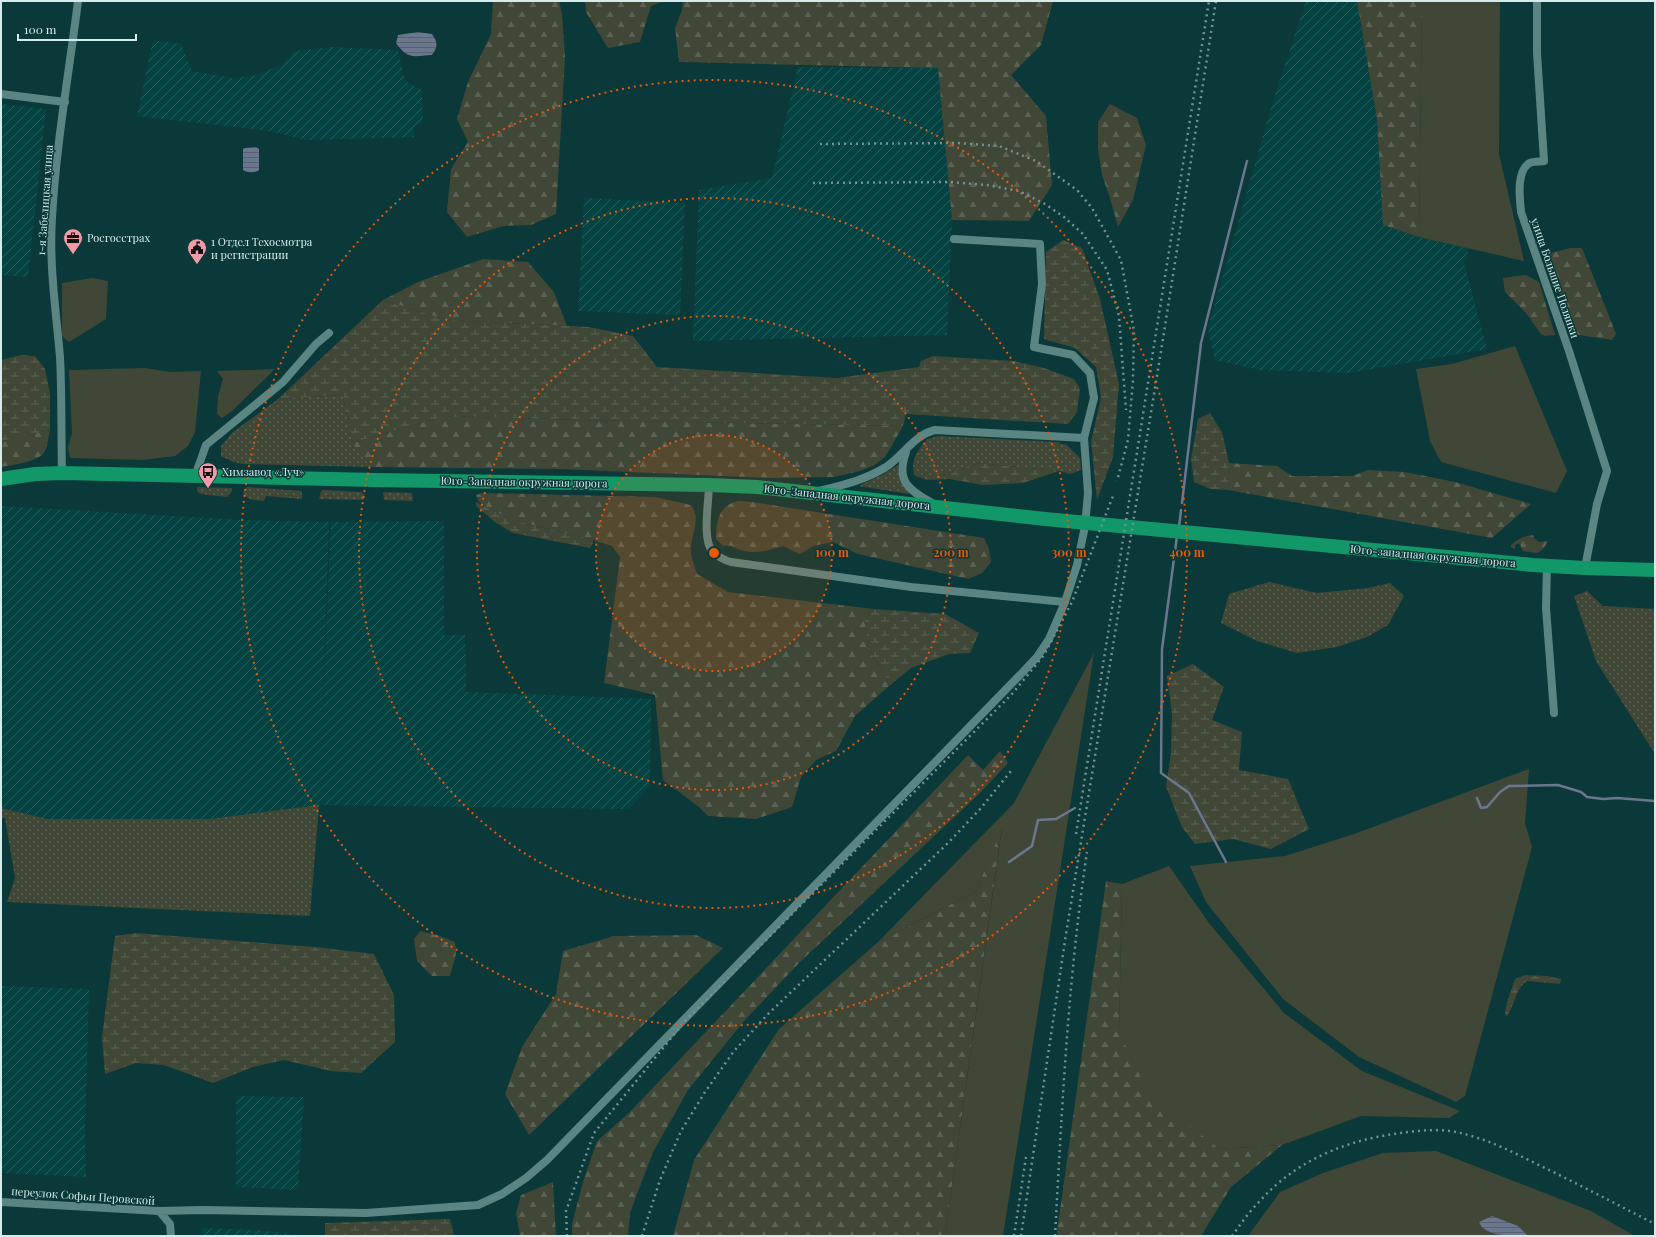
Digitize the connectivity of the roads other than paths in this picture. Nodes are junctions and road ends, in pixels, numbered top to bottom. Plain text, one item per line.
1 (78, 1) edge
2 (1537, 1) edge
3 (1, 94) edge
4 (65, 102) junction
5 (954, 239) dead end
6 (329, 333) dead end
7 (1084, 438) junction
8 (907, 450) junction
9 (62, 473) junction
10 (195, 476) junction
11 (1, 479) edge
12 (709, 485) junction
13 (811, 493) junction
14 (942, 508) junction
15 (1212, 535) joint
16 (1547, 566) junction
17 (1584, 568) junction
18 (1655, 570) edge
19 (1065, 602) junction
20 (1554, 713) dead end
21 (1, 1202) edge
22 (159, 1211) junction
23 (171, 1236) edge

1 - 4 street, 1-я Забелицкая улица
2 - 17 street, улица Большие Полянки
3 - 4 street
4 - 9 street, 1-я Забелицкая улица
5 - 7 street
6 - 10 street
7 - 8 street
7 - 19 street
8 - 13 street
8 - 14 street
9 - 10 highway, Юго-Западная окружная дорога
9 - 11 highway, Юго-Западная окружная дорога
10 - 12 highway, Юго-Западная окружная дорога
12 - 13 highway, Юго-Западная окружная дорога
12 - 19 street
13 - 14 highway, Юго-Западная окружная дорога
14 - 15 highway, Юго-Западная окружная дорога
15 - 16 highway, Юго-западная окружная дорога
16 - 17 highway, Юго-западная окружная дорога
16 - 20 street
17 - 18 highway, Юго-западная окружная дорога
19 - 22 street
21 - 22 street, переулок Софьи Перовской
22 - 23 street, переулок Софьи Перовской

